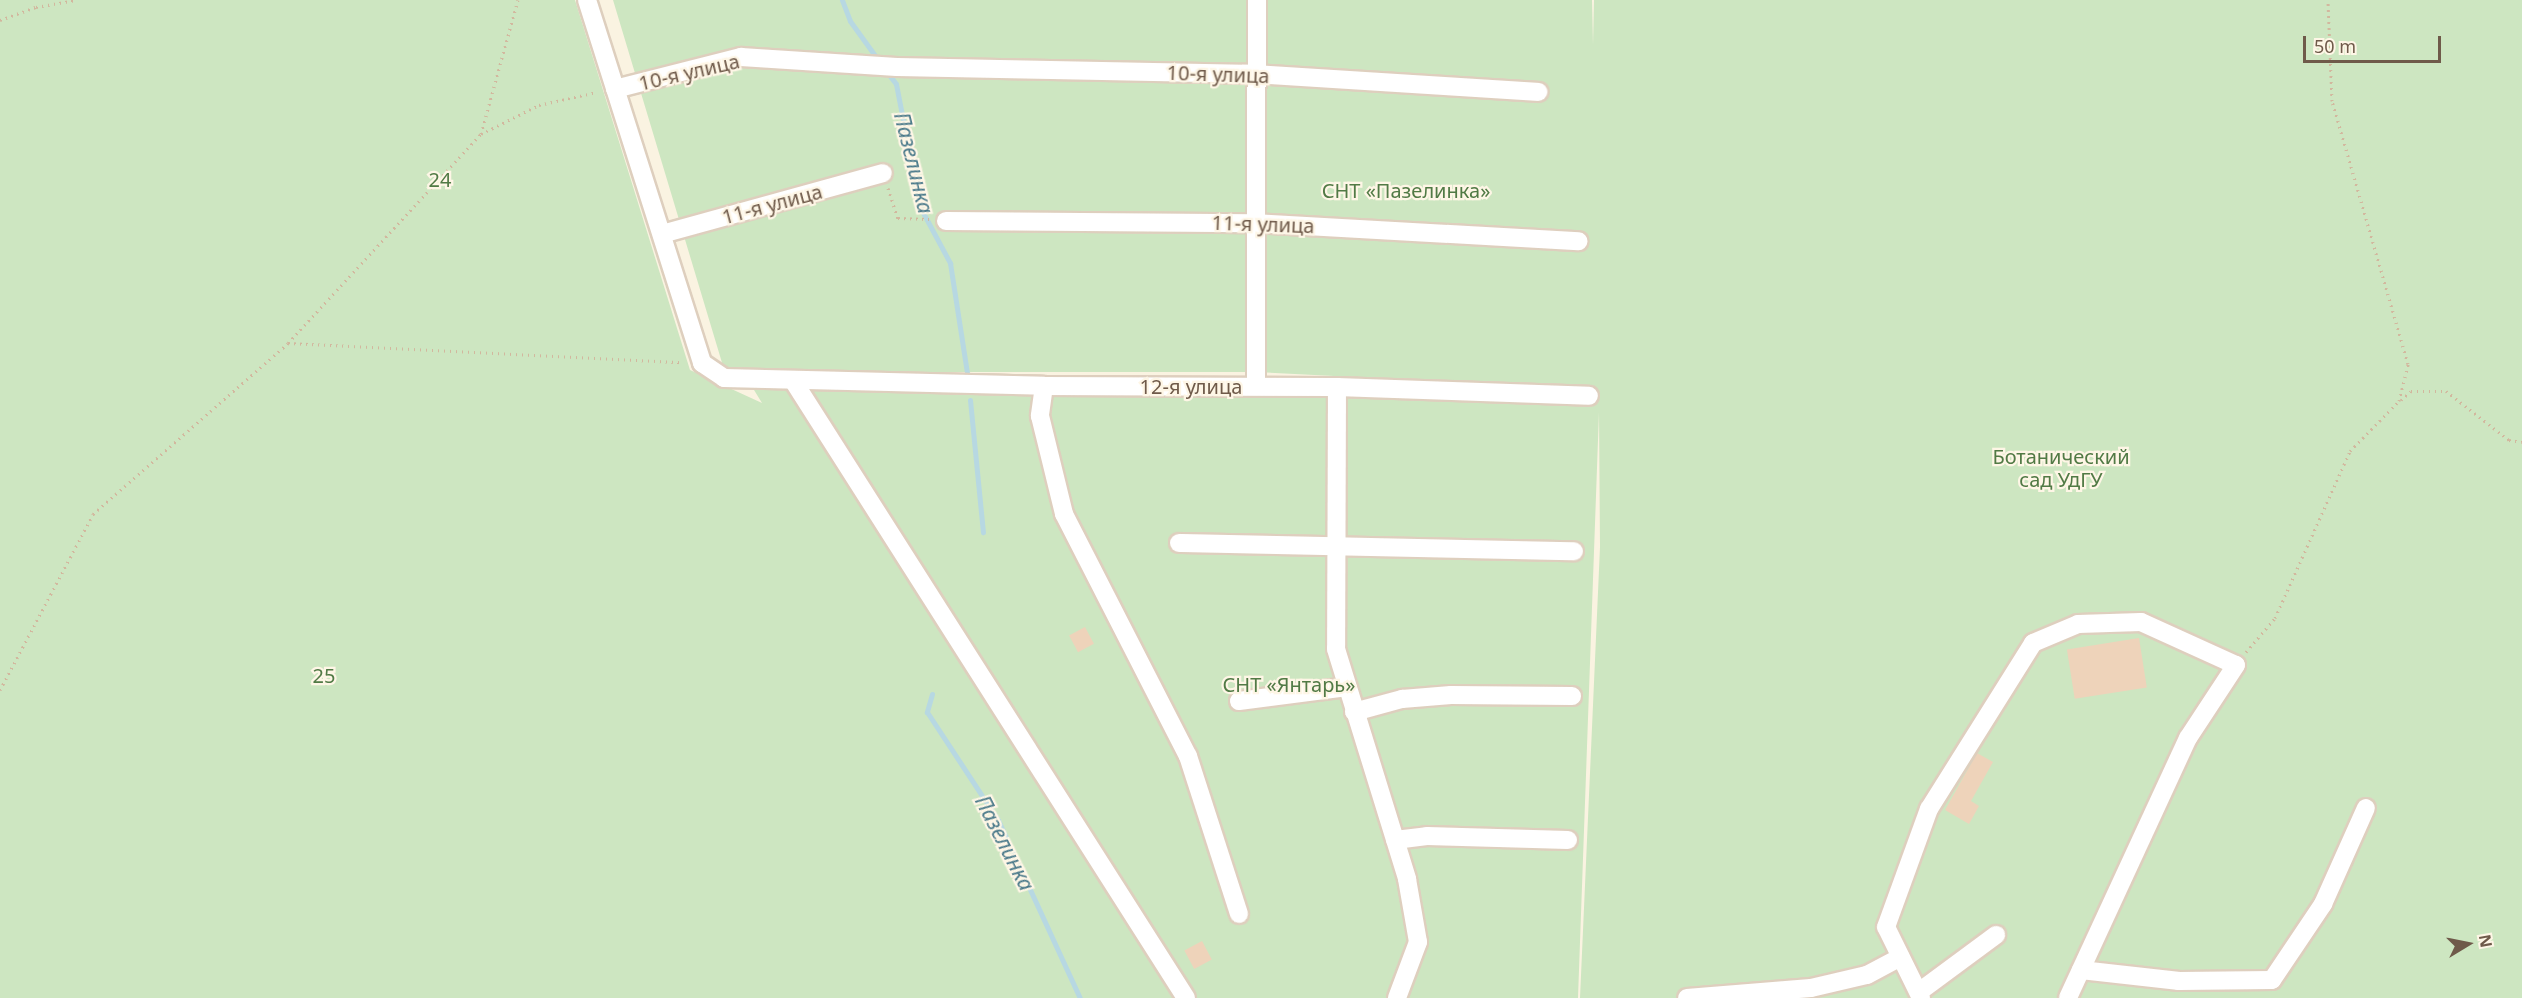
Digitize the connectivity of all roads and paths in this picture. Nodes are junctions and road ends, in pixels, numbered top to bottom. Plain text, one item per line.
1 (76, 0) edge
2 (518, 0) edge
3 (587, 0) edge
4 (1257, 0) edge
5 (2328, 0) edge
6 (0, 20) edge
7 (1255, 74) junction
8 (615, 89) junction
9 (1538, 92) dead end
10 (481, 134) junction
11 (883, 174) joint
12 (920, 219) dead end
13 (946, 221) dead end
14 (1253, 223) junction
15 (662, 234) junction
16 (1579, 241) dead end
17 (288, 343) junction
18 (702, 363) junction
19 (794, 382) junction
20 (1044, 386) junction
21 (1256, 386) junction
22 (1338, 387) junction
23 (1589, 396) dead end
24 (2399, 401) junction
25 (2522, 442) edge
26 (1179, 543) dead end
27 (1338, 544) junction
28 (1574, 551) dead end
29 (2236, 665) junction
30 (1347, 687) junction
31 (0, 690) edge
32 (1572, 696) dead end
33 (1239, 701) dead end
34 (1354, 712) junction
35 (2366, 808) dead end
36 (1395, 840) junction
37 (1568, 840) dead end
38 (1239, 914) dead end
39 (1996, 935) dead end
40 (1902, 957) junction
41 (2081, 970) junction
42 (1920, 995) edge
43 (1186, 998) edge
44 (1397, 998) edge
45 (1687, 998) edge
46 (2068, 998) edge

1 - 6 path
2 - 10 path
3 - 8 street
4 - 7 street
5 - 24 path
7 - 8 street, 10-я улица
7 - 9 street, 10-я улица
7 - 14 street
8 - 10 path
8 - 15 street
10 - 17 path
11 - 12 path
11 - 15 street, 11-я улица
13 - 14 street, 11-я улица
14 - 16 street, 11-я улица
14 - 21 street
15 - 18 street
17 - 18 path
17 - 31 path
18 - 19 street, 12-я улица
19 - 20 street, 12-я улица
19 - 43 street
20 - 21 street, 12-я улица
20 - 38 street
21 - 22 street, 12-я улица
22 - 23 street, 12-я улица
22 - 27 street
24 - 25 path
24 - 29 path
26 - 27 street
27 - 28 street
27 - 30 street
29 - 40 street
29 - 41 street
30 - 33 street
30 - 34 street
32 - 34 street
34 - 36 street
35 - 41 street
36 - 37 street
36 - 44 street
39 - 42 street
40 - 42 street
40 - 45 street
41 - 46 street

